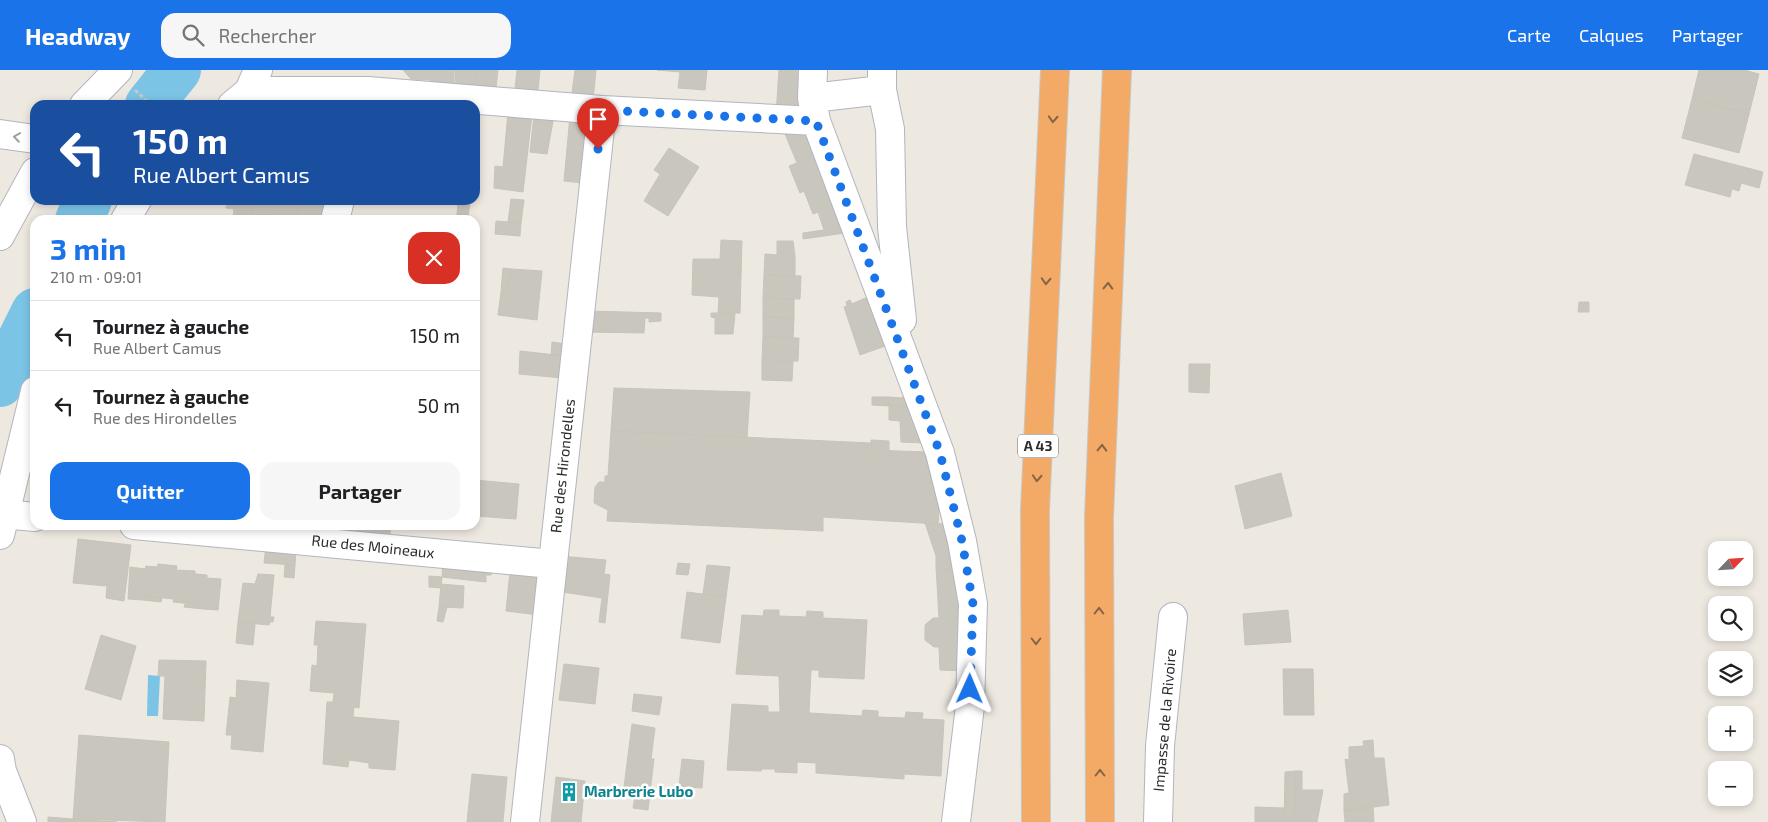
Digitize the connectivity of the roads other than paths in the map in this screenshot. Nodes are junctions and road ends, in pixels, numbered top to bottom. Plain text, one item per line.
1 (813, 70) edge
2 (1055, 70) edge
3 (1117, 70) edge
4 (125, 79) edge
5 (882, 80) edge
6 (247, 89) edge
7 (366, 98) edge
8 (92, 100) edge
9 (405, 100) edge
10 (480, 104) edge
11 (814, 109) junction
12 (602, 110) junction
13 (0, 134) edge
14 (30, 138) edge
15 (30, 181) edge
16 (0, 236) edge
17 (907, 359) junction
18 (30, 411) edge
19 (30, 518) edge
20 (2, 525) edge
21 (258, 530) edge
22 (552, 564) junction
23 (1173, 618) dead end
24 (0, 759) edge
25 (22, 822) edge
26 (525, 822) edge
27 (956, 822) edge
28 (1036, 822) edge
29 (1100, 822) edge
30 (1158, 822) edge

1 - 11 street
2 -> 28 highway, A 43
29 -> 3 highway
4 - 8 street
5 - 11 street
5 - 17 street
6 - 7 street
7 - 9 street
10 - 12 street
11 - 12 street
11 - 17 street
12 - 22 street, Rue des Hirondelles
14 -> 13 street
15 - 16 street
17 - 27 street
18 - 20 street
19 - 20 street
21 - 22 street, Rue des Moineaux
22 - 26 street, Rue des Hirondelles
23 - 30 street, Impasse de la Rivoire
24 - 25 street

